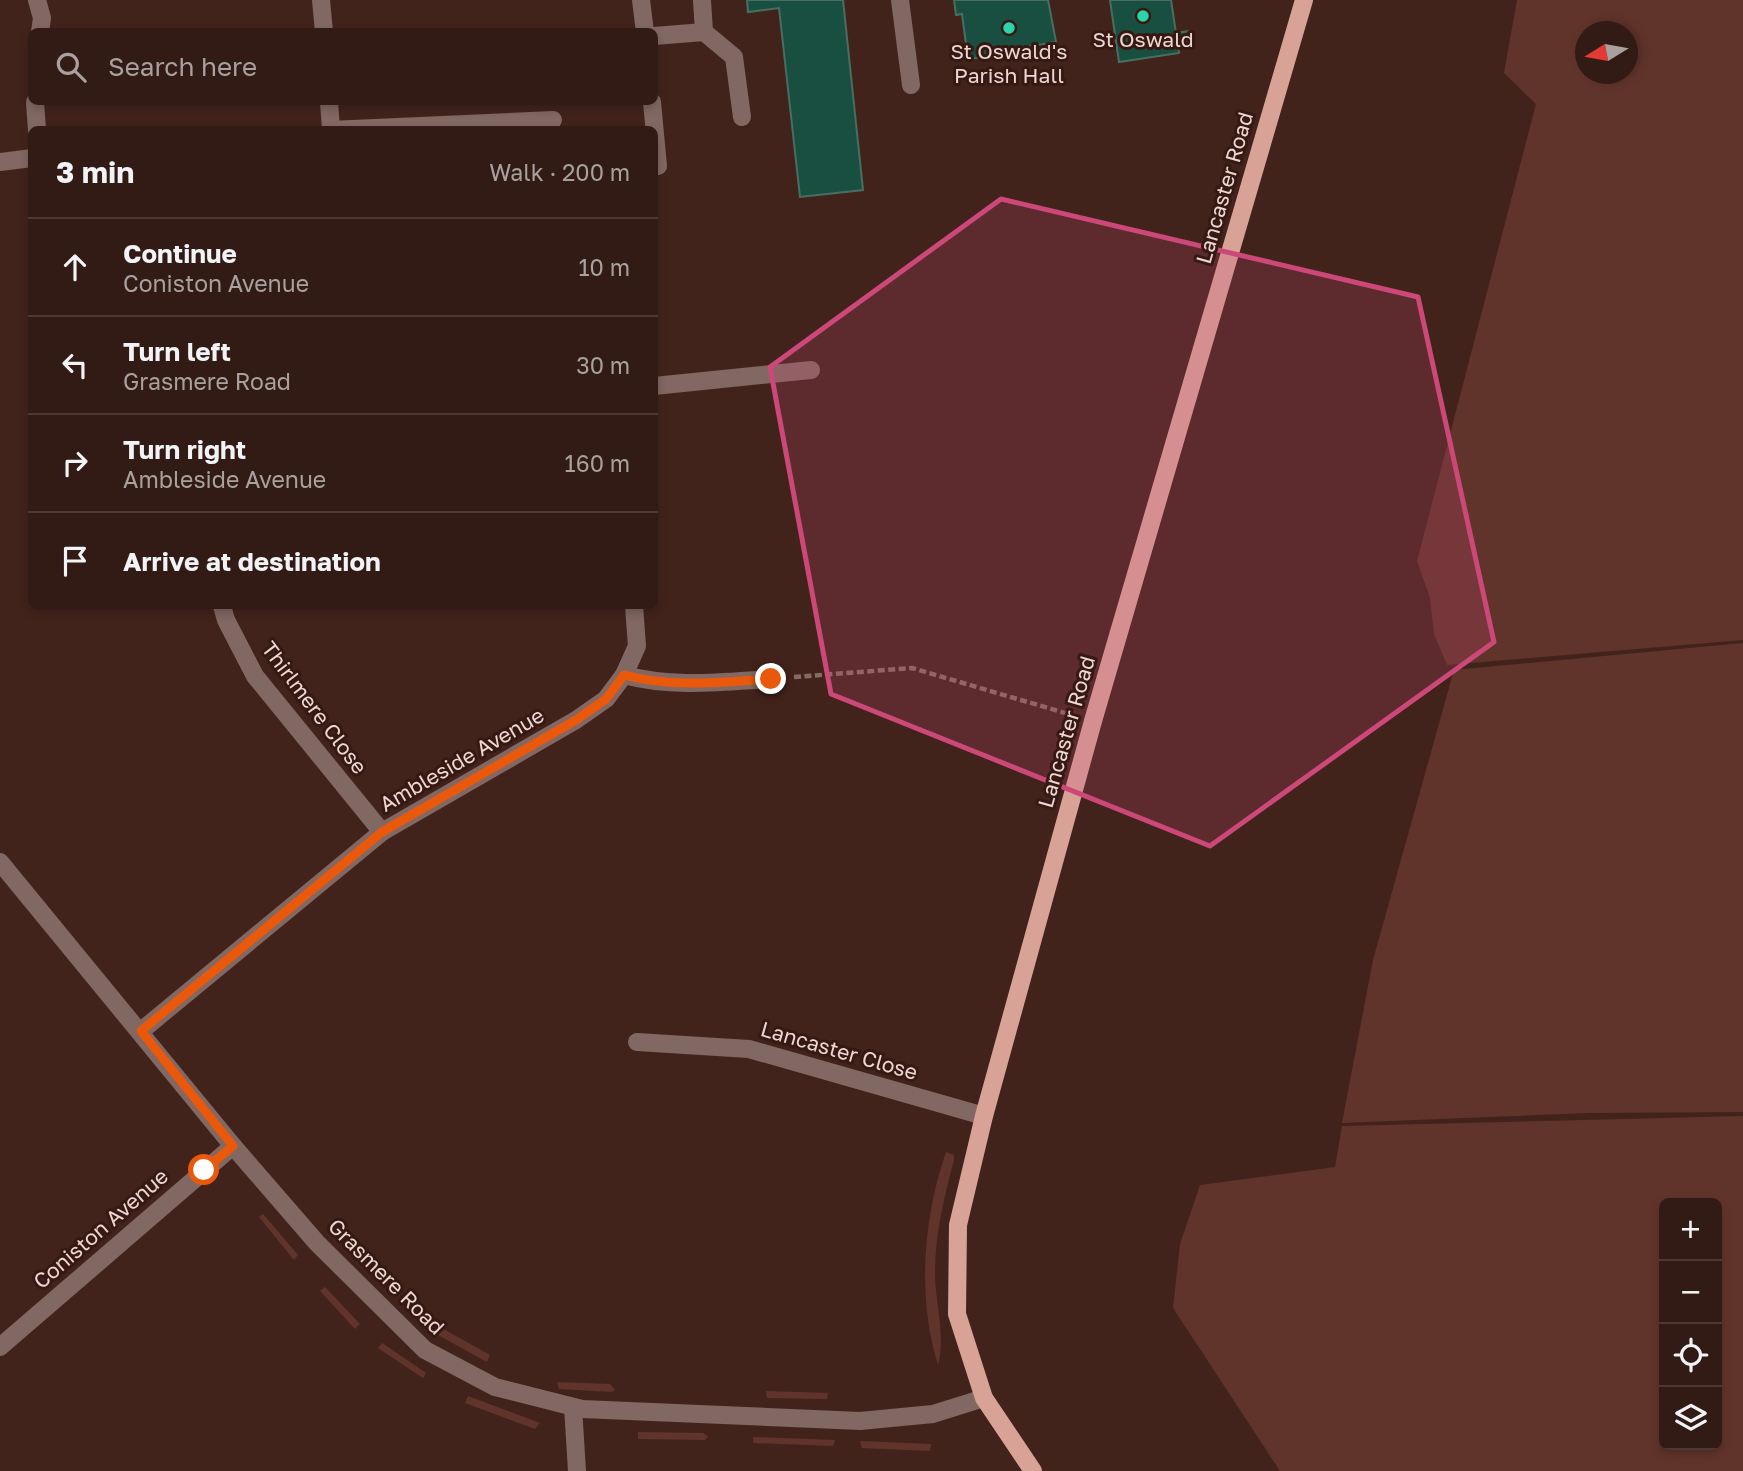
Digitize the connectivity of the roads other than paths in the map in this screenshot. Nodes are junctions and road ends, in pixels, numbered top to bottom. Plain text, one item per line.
1 (37, 0) edge
2 (321, 0) edge
3 (641, 0) edge
4 (702, 0) edge
5 (900, 0) edge
6 (1304, 0) edge
7 (41, 28) edge
8 (324, 28) edge
9 (644, 28) edge
10 (704, 32) junction
11 (658, 36) edge
12 (911, 85) dead end
13 (35, 105) edge
14 (329, 105) edge
15 (652, 105) edge
16 (742, 117) dead end
17 (553, 120) dead end
18 (37, 126) edge
19 (330, 126) edge
20 (404, 126) edge
21 (654, 126) edge
22 (28, 158) edge
23 (0, 162) edge
24 (811, 370) dead end
25 (658, 386) edge
26 (223, 609) edge
27 (634, 609) edge
28 (624, 675) junction
29 (771, 679) road end
30 (382, 832) junction
31 (0, 862) edge
32 (141, 1031) junction
33 (637, 1042) dead end
34 (984, 1116) junction
35 (233, 1146) junction
36 (0, 1347) edge
37 (984, 1398) junction
38 (573, 1407) junction
39 (577, 1471) edge
40 (1033, 1471) edge

1 - 7 street
2 - 8 street
3 - 9 street
4 - 10 street
5 - 12 street
6 - 34 main road, Lancaster Road
10 - 11 street
10 - 16 street
13 - 18 street
14 - 19 street
15 - 21 street
17 - 20 street
22 - 23 street
24 - 25 street
26 - 30 street, Thirlmere Close
27 - 28 street, Ambleside Avenue
28 - 29 street
28 - 30 street, Ambleside Avenue
30 - 32 street, Ambleside Avenue
31 - 32 street, Grasmere Road
32 - 35 street, Grasmere Road
33 - 34 street, Lancaster Close
34 - 37 main road, Lancaster Road
35 - 36 street, Coniston Avenue
35 - 38 street, Grasmere Road
37 - 38 street, Grasmere Road
37 - 40 main road, Lancaster Road
38 - 39 street

